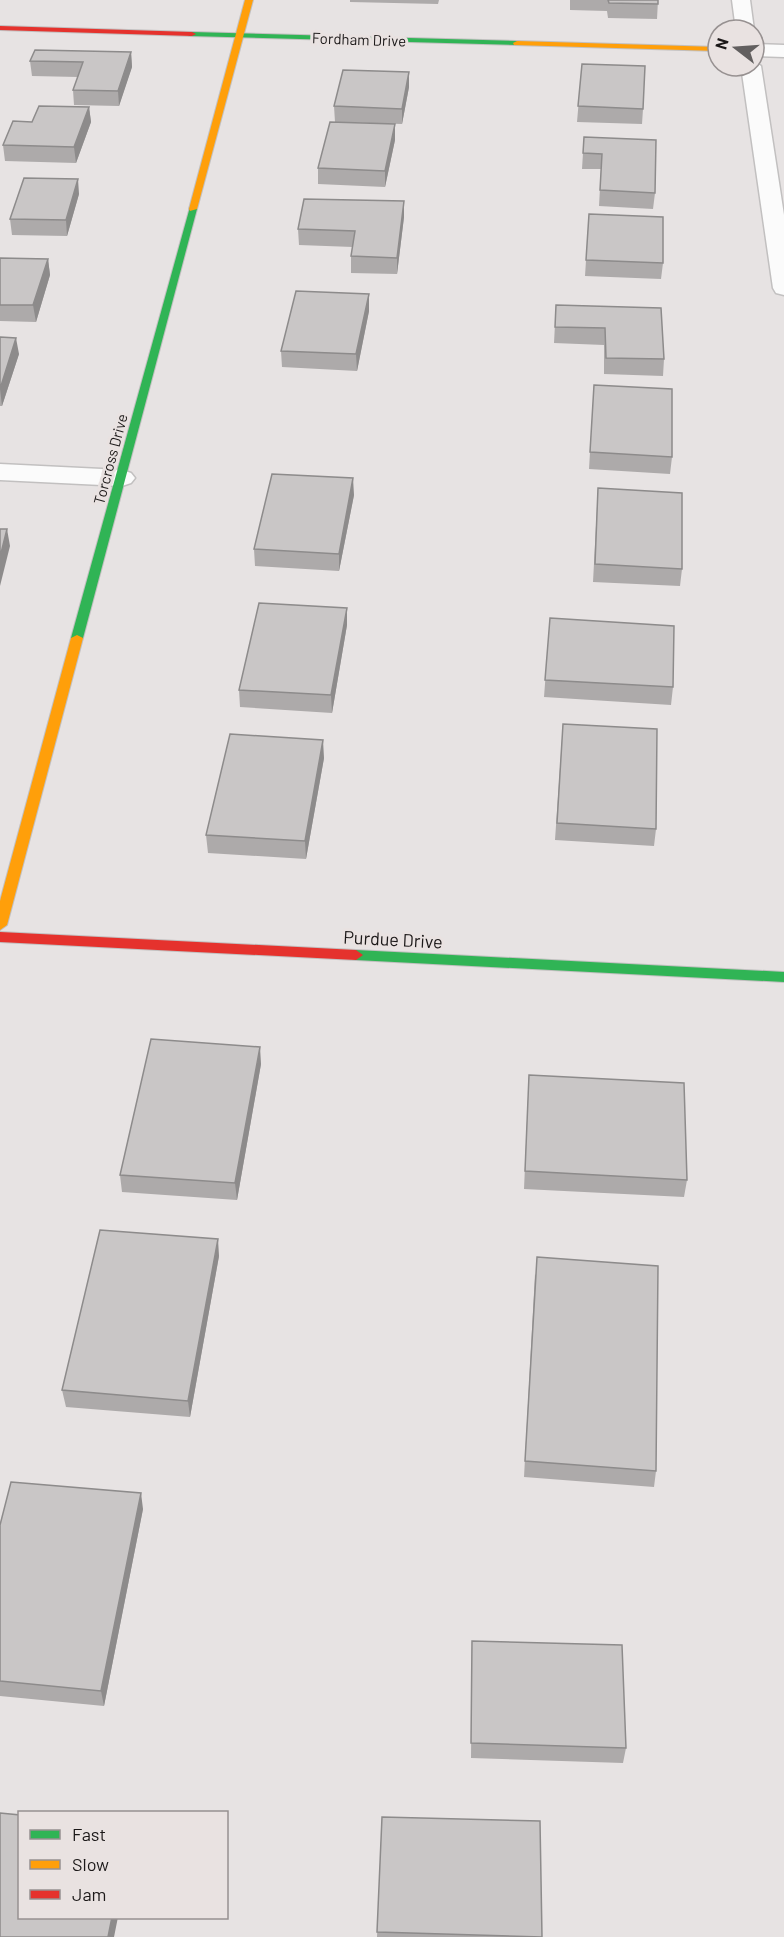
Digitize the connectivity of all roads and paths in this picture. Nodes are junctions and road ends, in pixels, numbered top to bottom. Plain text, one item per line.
1 (249, 0) edge
2 (741, 0) edge
3 (743, 18) edge
4 (0, 28) edge
5 (240, 36) junction
6 (706, 49) edge
7 (766, 50) edge
8 (784, 51) edge
9 (753, 78) edge
10 (784, 288) edge
11 (0, 472) edge
12 (122, 478) junction
13 (0, 925) edge
14 (0, 937) edge
15 (784, 977) edge

1 - 5 street, Torcross Drive
2 - 3 street
4 - 5 street, Fordham Drive
5 - 6 street, Fordham Drive
5 - 12 street, Torcross Drive
7 - 8 street
9 - 10 street
11 - 12 street
12 - 13 street, Torcross Drive
14 - 15 street, Purdue Drive

